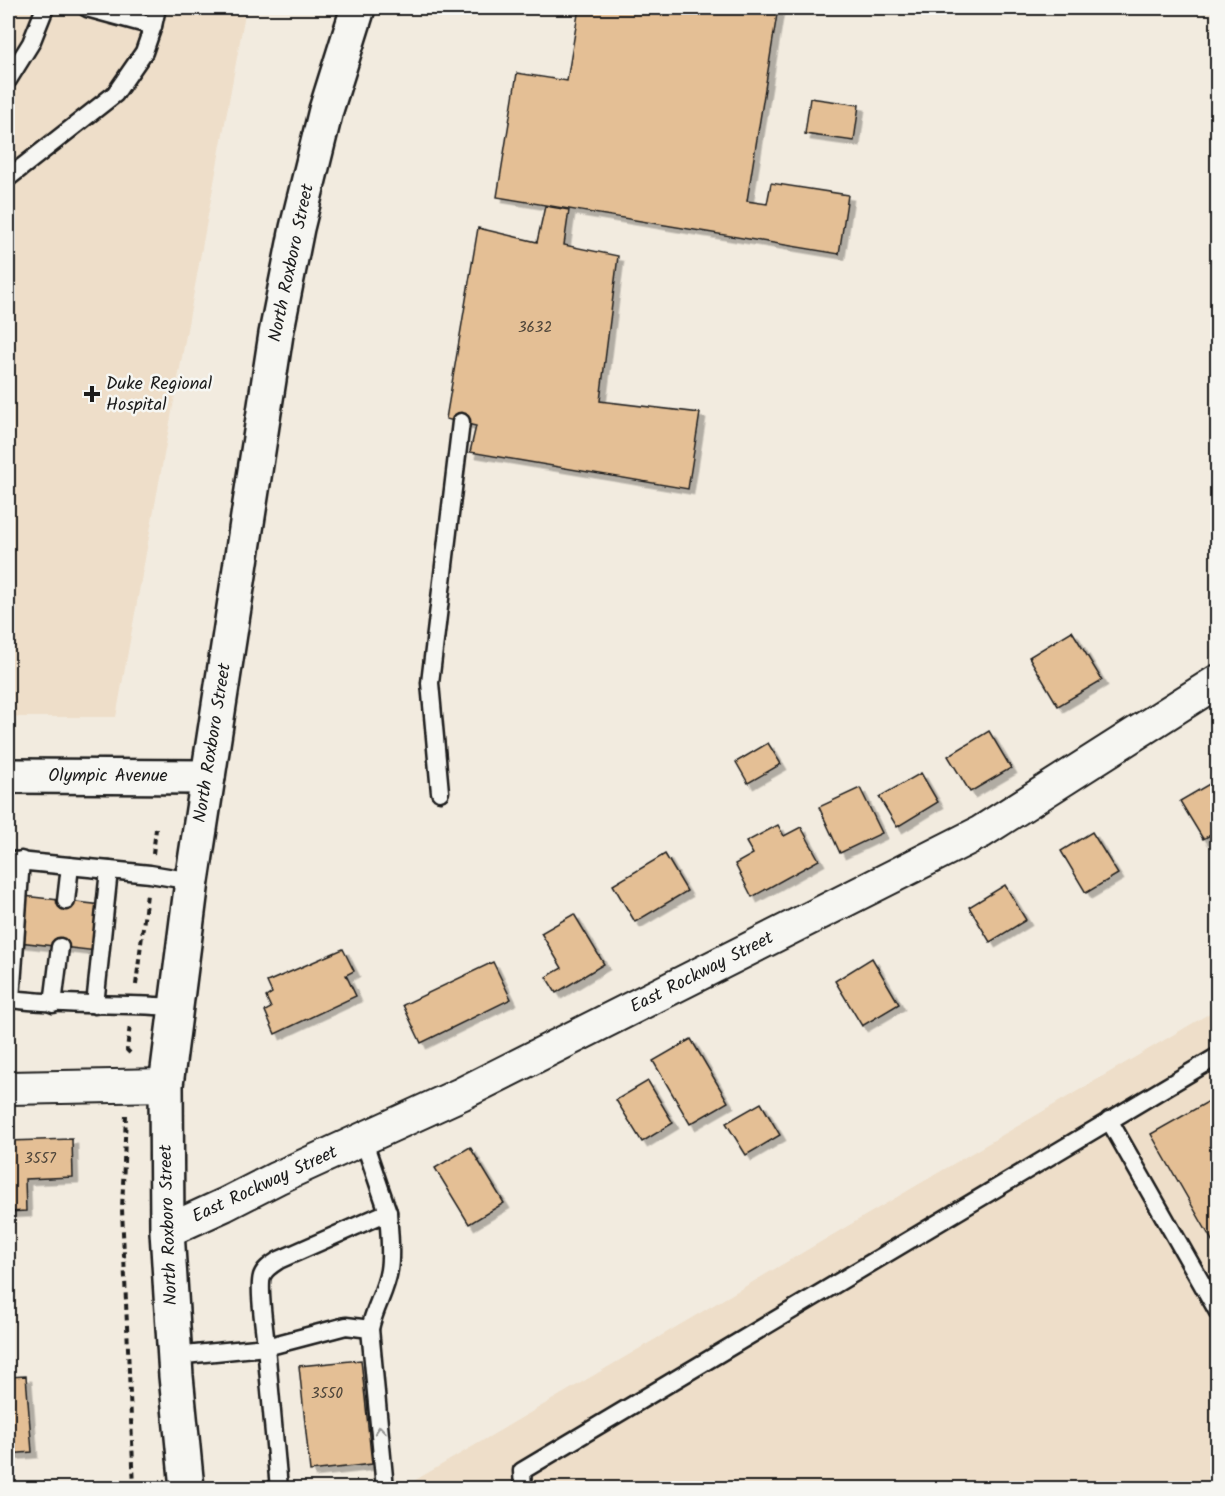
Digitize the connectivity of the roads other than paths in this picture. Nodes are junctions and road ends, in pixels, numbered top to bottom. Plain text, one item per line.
1 (45, 8) edge
2 (87, 8) edge
3 (158, 8) edge
4 (357, 8) edge
5 (153, 26) junction
6 (8, 80) edge
7 (8, 178) edge
8 (461, 422) dead end
9 (1218, 681) edge
10 (8, 776) edge
11 (208, 777) junction
12 (440, 792) dead end
13 (14, 860) edge
14 (70, 866) junction
15 (109, 870) junction
16 (192, 881) junction
17 (66, 901) dead end
18 (60, 947) dead end
19 (52, 1004) junction
20 (95, 1005) junction
21 (175, 1007) junction
22 (1218, 1056) edge
23 (166, 1085) junction
24 (8, 1088) edge
25 (1109, 1120) junction
26 (363, 1139) junction
27 (388, 1212) junction
28 (167, 1231) junction
29 (1218, 1312) edge
30 (370, 1329) junction
31 (266, 1347) junction
32 (175, 1356) junction
33 (187, 1488) edge
34 (279, 1488) edge
35 (385, 1488) edge
36 (523, 1488) edge

1 - 6 lane
2 - 5 lane
3 - 5 lane
4 - 11 main road, North Roxboro Street
5 - 7 lane
8 - 12 lane
9 - 26 street, East Rockway Street
10 - 11 main road, Olympic Avenue
11 - 16 main road, North Roxboro Street
13 - 14 lane
13 - 19 lane
14 - 15 lane
14 - 17 lane
15 - 16 lane
15 - 20 lane
16 - 21 main road, North Roxboro Street
18 - 19 lane
19 - 20 lane
20 - 21 lane
21 - 23 main road, North Roxboro Street
22 - 25 lane
23 - 24 street
23 - 28 main road, North Roxboro Street
25 - 29 lane
25 - 36 lane
26 - 27 lane
26 - 28 street, East Rockway Street
27 - 30 lane
27 - 31 lane
28 - 32 main road, North Roxboro Street
30 - 31 lane
35 -> 30 lane
31 - 32 lane
31 - 34 lane
32 - 33 main road, North Roxboro Street

